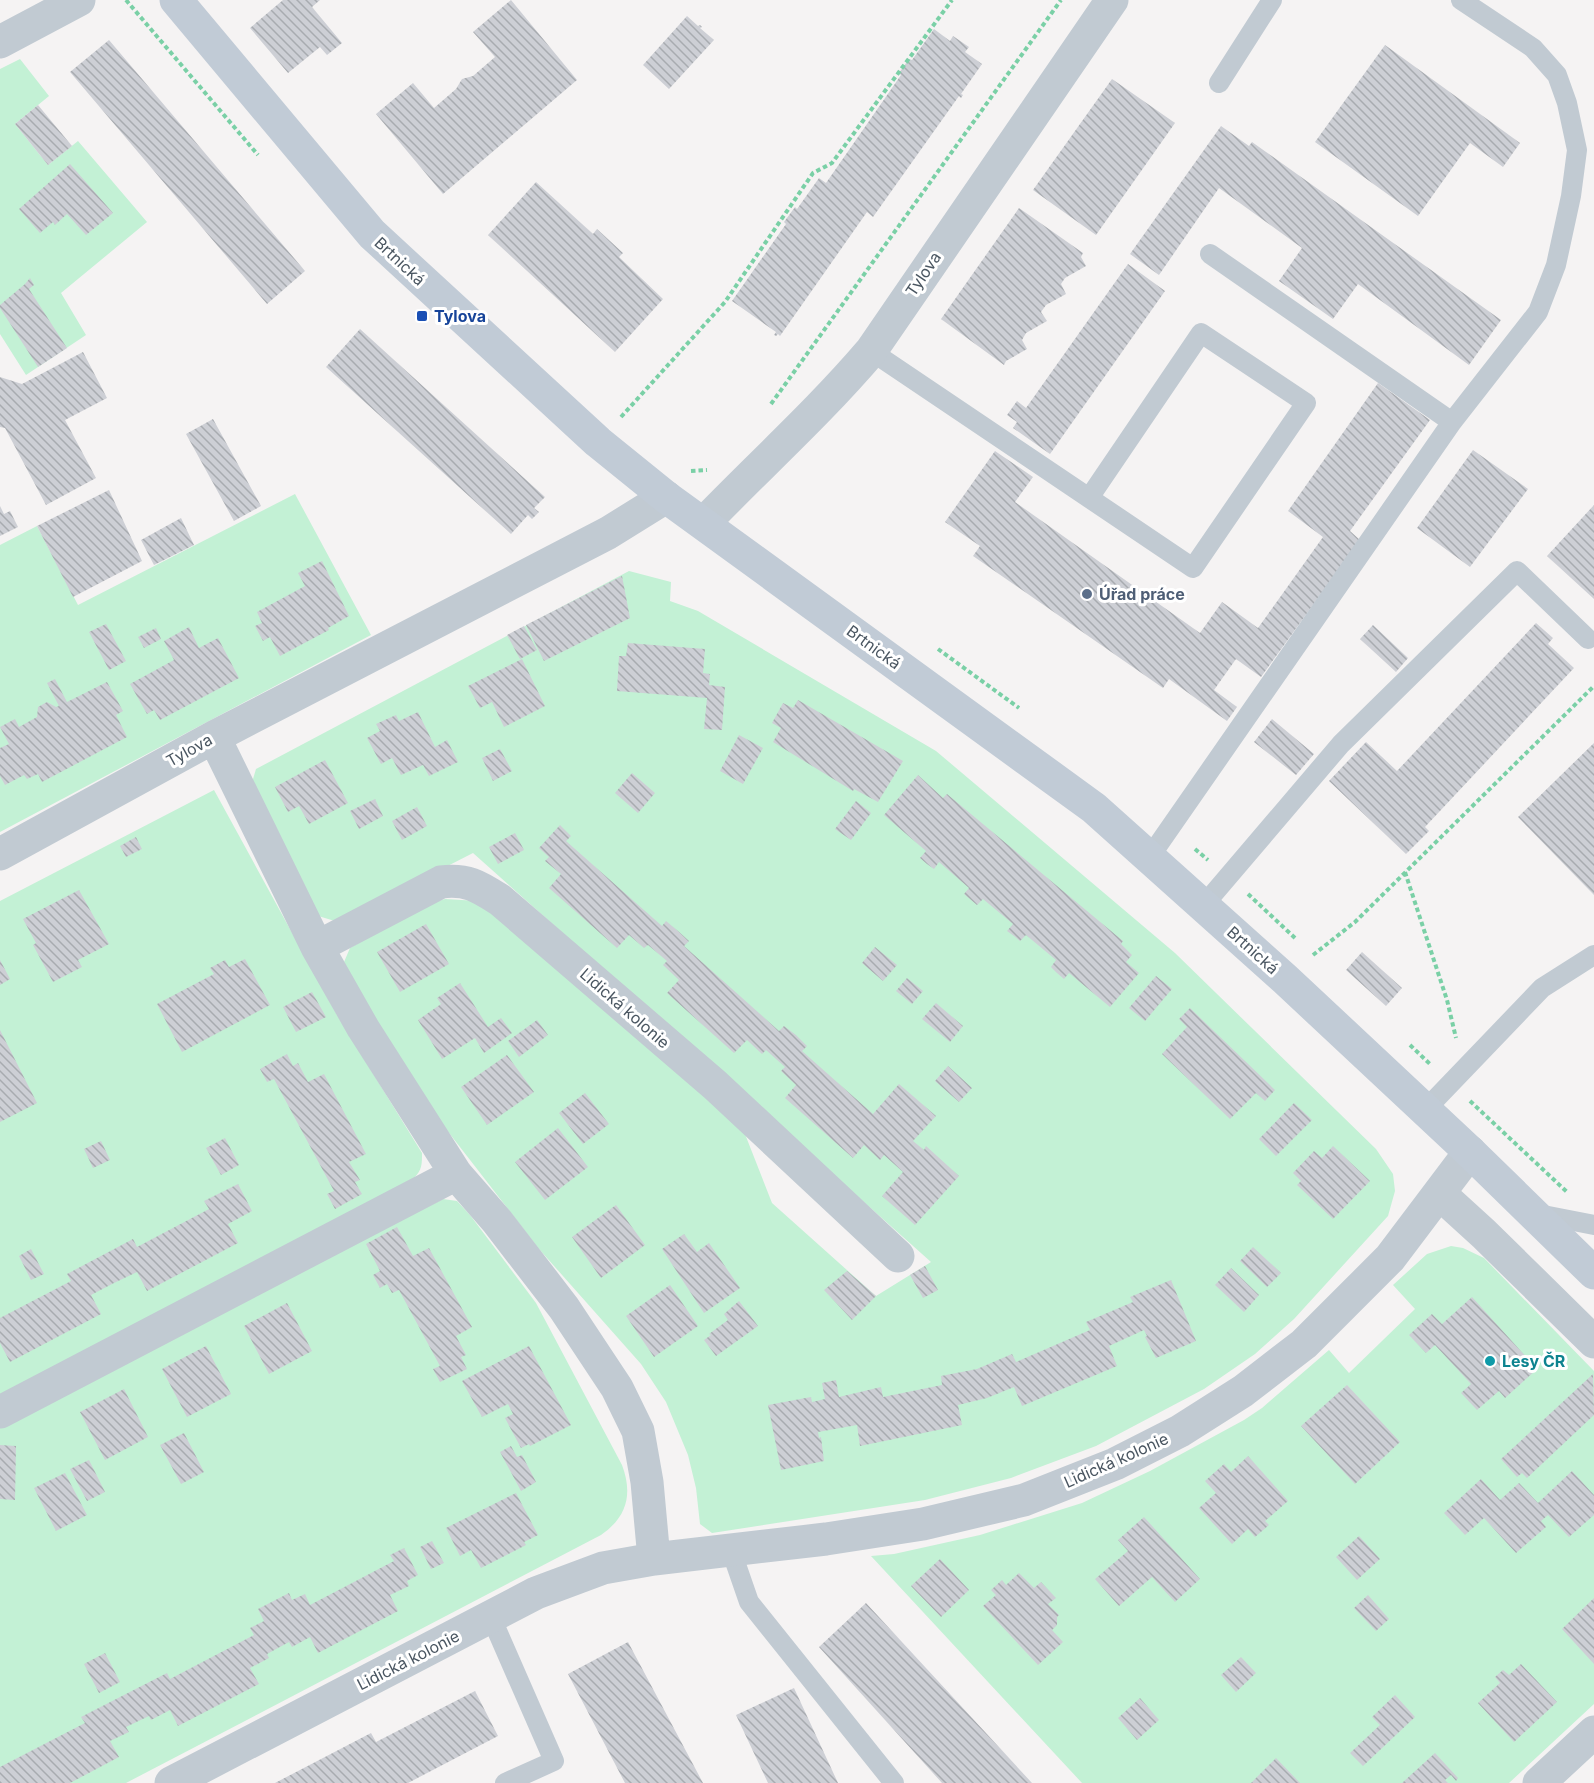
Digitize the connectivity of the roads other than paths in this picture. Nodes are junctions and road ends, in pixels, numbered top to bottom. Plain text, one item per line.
1 (79, 0) edge
2 (177, 0) edge
3 (1112, 0) edge
4 (1272, 0) edge
5 (1461, 0) edge
6 (0, 42) edge
7 (1219, 83) dead end
8 (1210, 254) dead end
9 (870, 351) junction
10 (1452, 422) junction
11 (674, 484) junction
12 (1089, 498) junction
13 (704, 523) junction
14 (1588, 639) dead end
15 (214, 737) junction
16 (0, 854) edge
17 (1149, 858) junction
18 (1203, 906) junction
19 (317, 947) junction
20 (1594, 955) edge
21 (1425, 1110) junction
22 (1470, 1152) junction
23 (456, 1174) junction
24 (1439, 1193) junction
25 (1534, 1213) junction
26 (1594, 1225) edge
27 (898, 1256) dead end
28 (1594, 1273) edge
29 (1594, 1342) edge
30 (0, 1412) edge
31 (731, 1550) junction
32 (654, 1559) junction
33 (491, 1617) junction
34 (1594, 1732) edge
35 (171, 1783) edge
36 (505, 1783) edge
37 (894, 1783) edge
38 (1539, 1783) edge

1 - 6 street
2 - 11 main road, Brtnická
3 - 9 street, Tylova
4 - 7 lane
5 - 10 lane
8 - 10 lane
9 - 12 lane
9 - 13 street, Tylova
10 - 17 lane
11 - 13 main road, Brtnická
11 - 15 street, Tylova
12 - 12 lane
13 - 17 main road, Brtnická
14 - 18 lane
15 - 16 street, Tylova
15 - 19 street
17 - 18 main road, Brtnická
18 - 21 main road, Brtnická
19 - 23 street
19 - 27 street, Lidická kolonie
20 - 21 lane
21 - 22 main road, Brtnická
22 - 24 street, Lidická kolonie
22 - 25 main road, Brtnická
23 - 30 street
23 - 32 street
24 - 29 street
24 - 31 street, Lidická kolonie
25 - 26 lane
25 - 28 main road, Brtnická
31 - 32 street, Lidická kolonie
31 - 37 lane
32 - 33 street, Lidická kolonie
33 - 35 street, Lidická kolonie
33 - 36 lane
34 - 38 street

